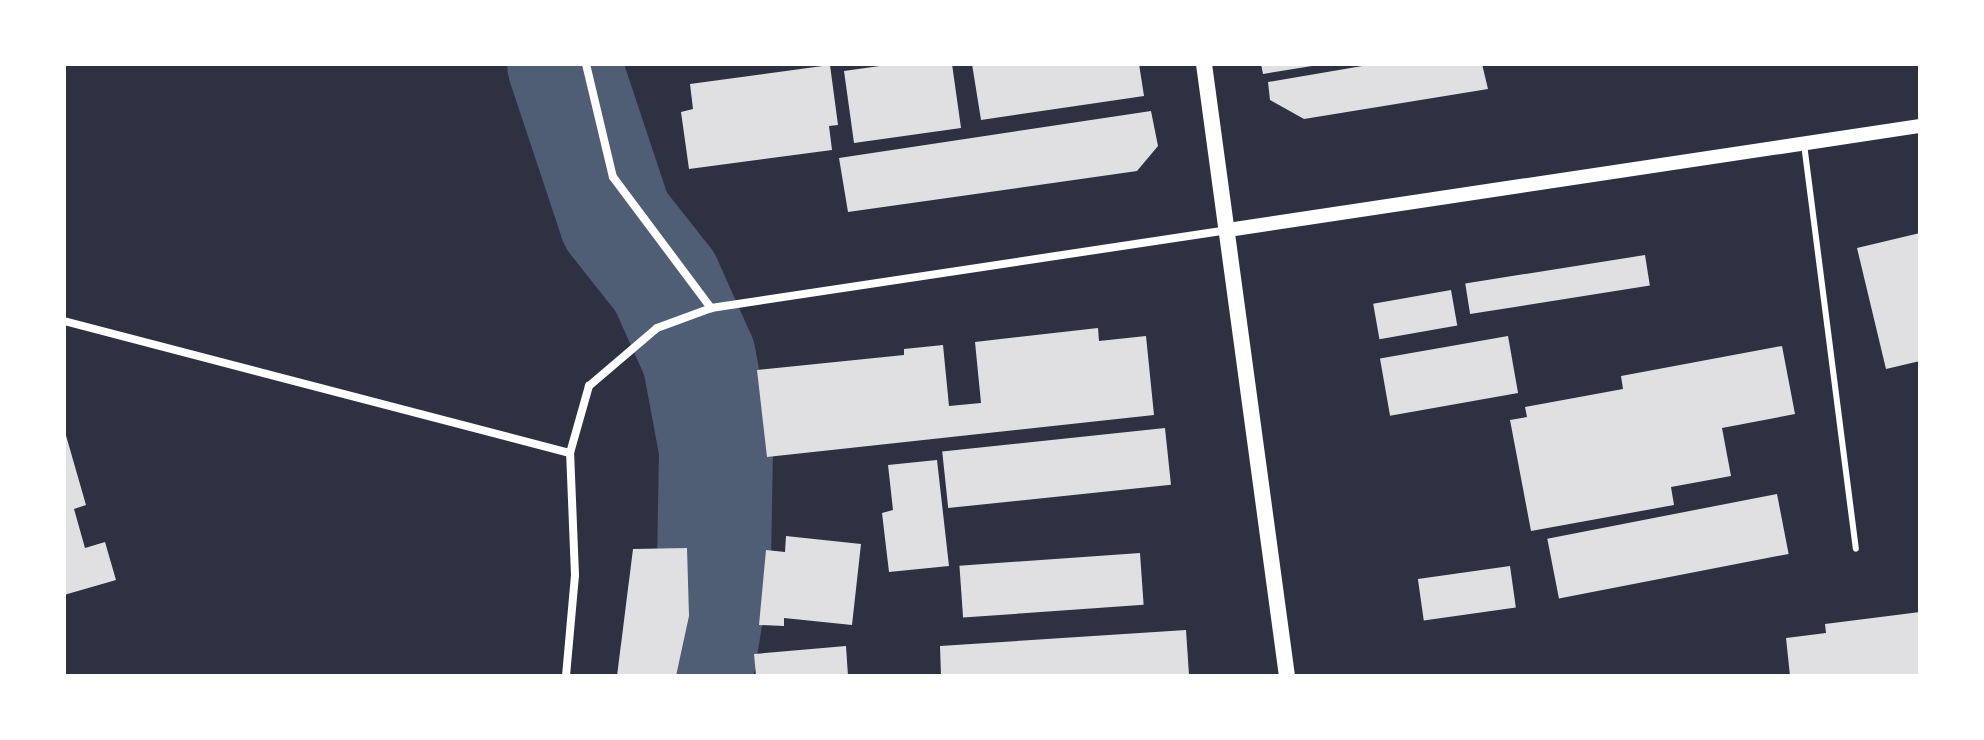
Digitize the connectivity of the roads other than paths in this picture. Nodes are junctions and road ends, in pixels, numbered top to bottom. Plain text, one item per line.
1 (586, 64) edge
2 (1204, 64) edge
3 (1920, 126) edge
4 (1804, 143) junction
5 (1228, 230) junction
6 (711, 308) junction
7 (64, 321) edge
8 (570, 453) junction
9 (1856, 549) dead end
10 (566, 676) edge
11 (1287, 676) edge

1 - 6 street
2 - 5 main road
3 - 4 street
4 - 5 street
4 - 9 lane
5 - 6 street
5 - 11 main road
6 - 8 street
7 - 8 street
8 - 10 street

